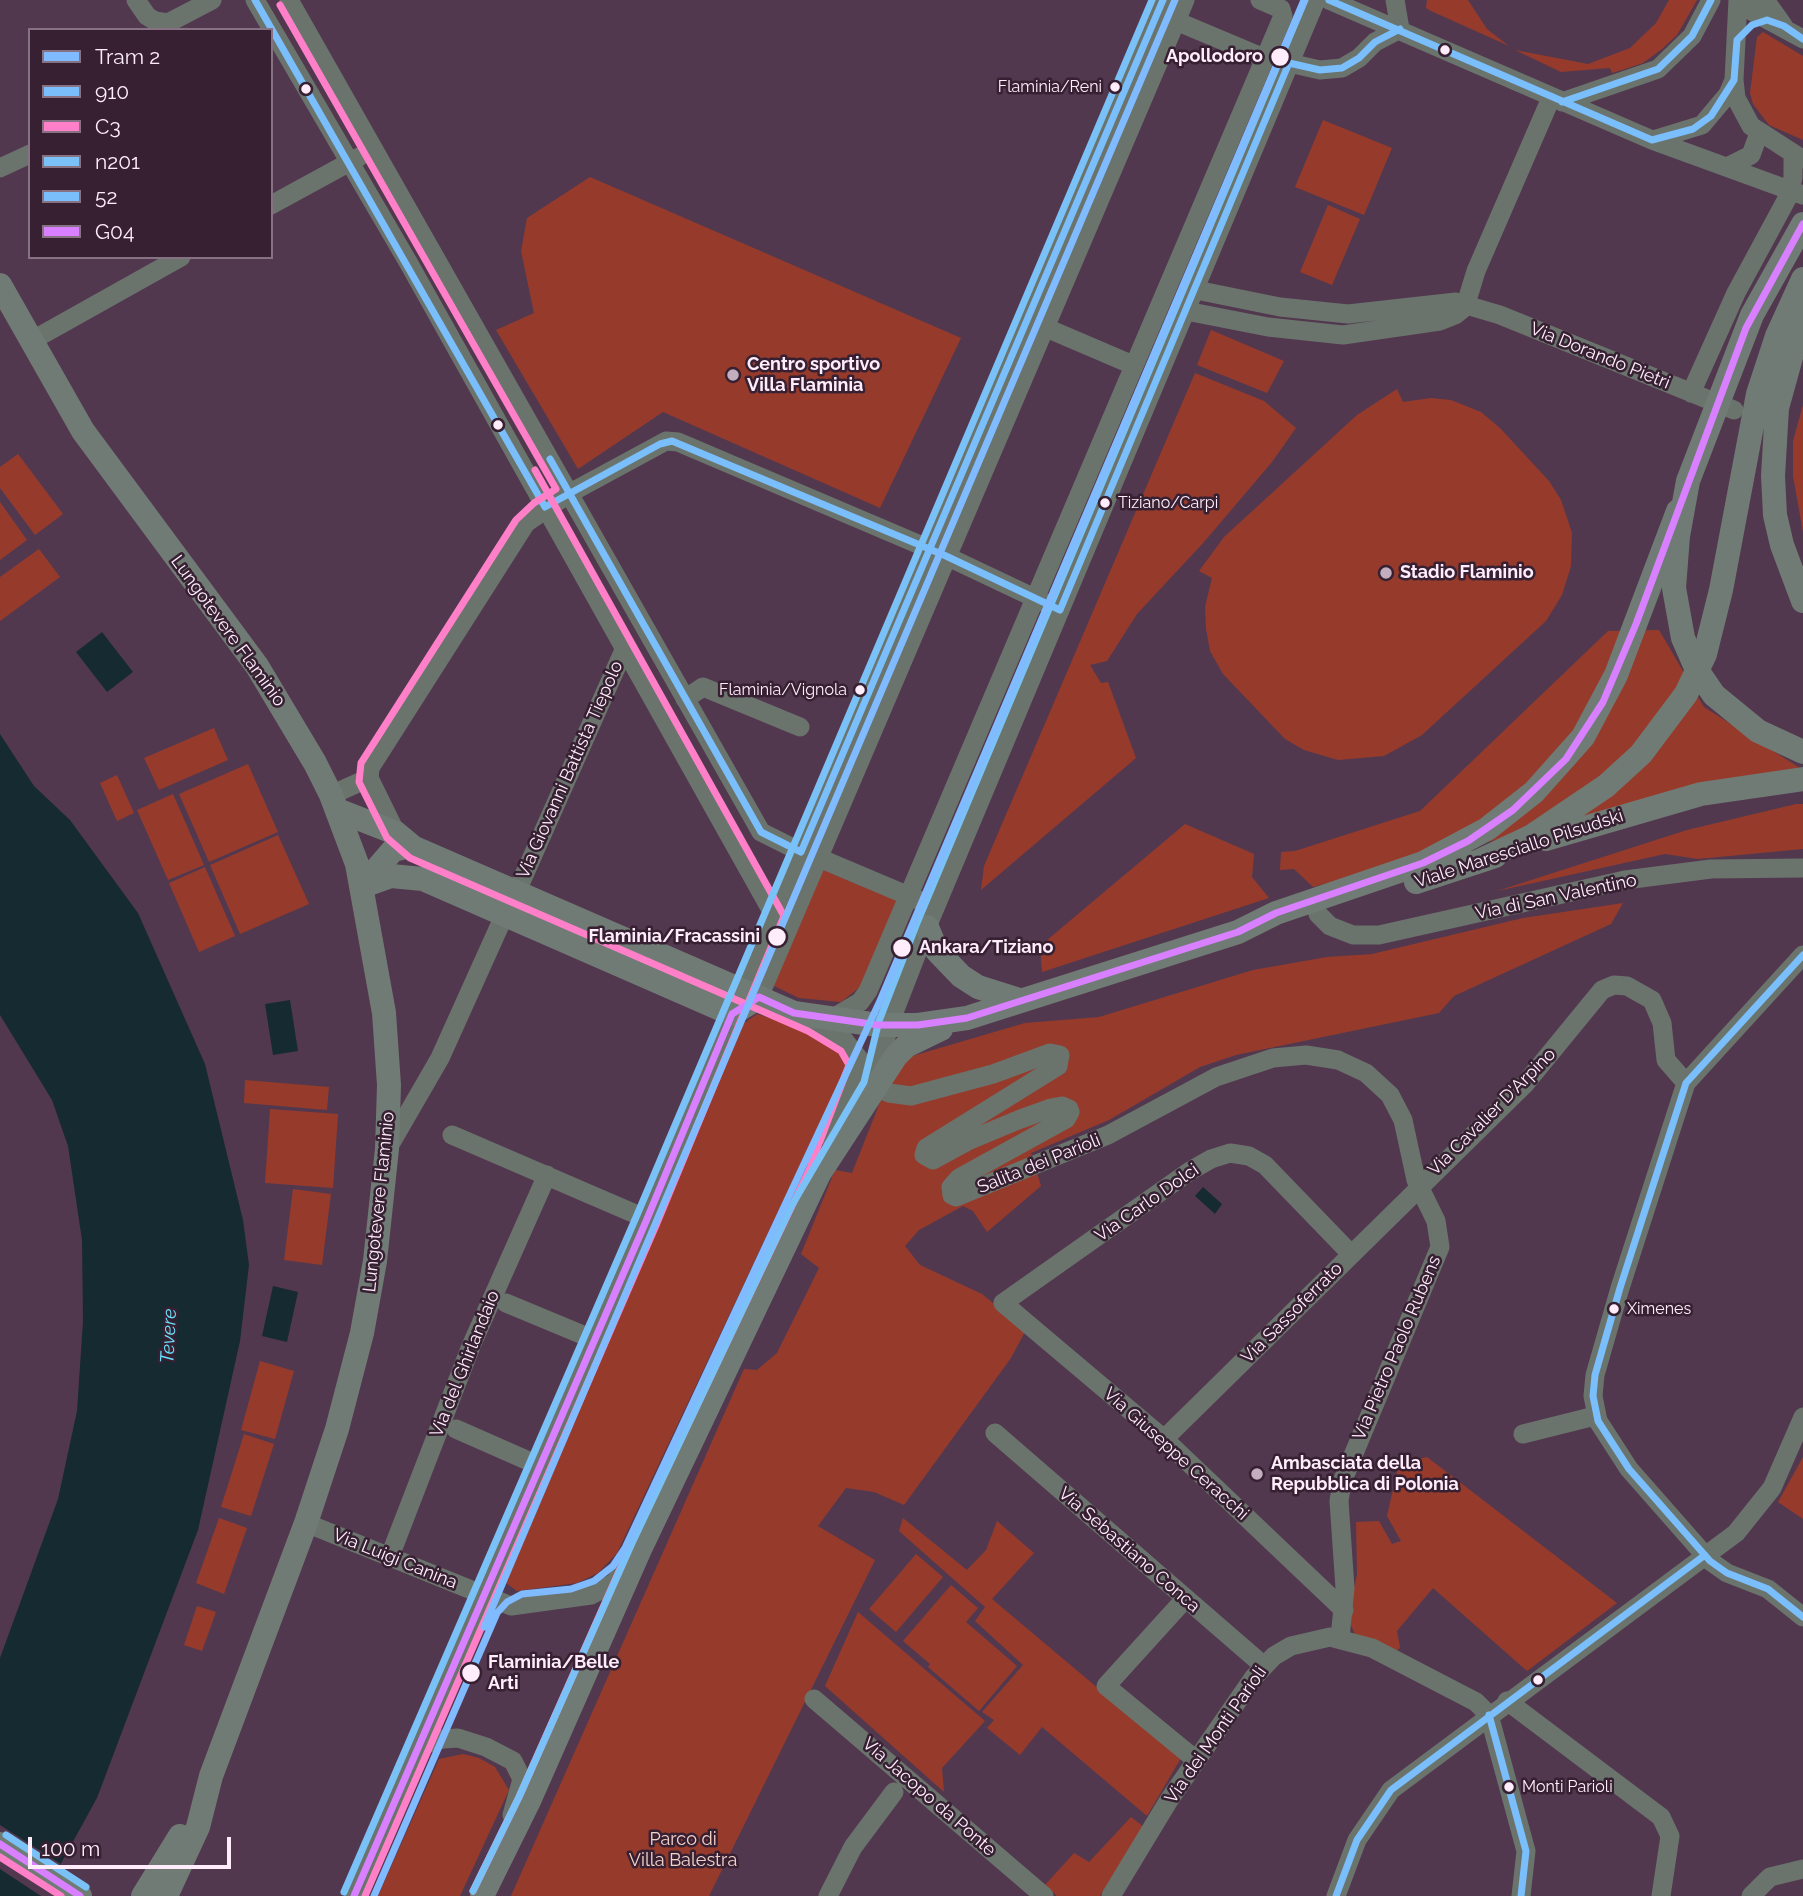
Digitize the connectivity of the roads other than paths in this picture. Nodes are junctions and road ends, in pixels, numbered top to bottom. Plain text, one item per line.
1 (136, 0) edge
2 (212, 0) edge
3 (256, 0) edge
4 (289, 0) edge
5 (1163, 0) edge
6 (1185, 0) edge
7 (1260, 0) edge
8 (1315, 0) edge
9 (1329, 0) edge
10 (1395, 0) edge
11 (1712, 0) edge
12 (1741, 0) edge
13 (1765, 0) edge
14 (1176, 21) junction
15 (1775, 23) junction
16 (153, 26) edge
17 (272, 28) edge
18 (1400, 29) junction
19 (273, 30) edge
20 (1803, 39) edge
21 (1737, 40) junction
22 (1264, 58) junction
23 (1289, 63) junction
24 (1734, 80) junction
25 (1556, 100) junction
26 (1759, 134) junction
27 (1652, 140) junction
28 (373, 148) junction
29 (28, 155) edge
30 (1798, 157) edge
31 (348, 161) junction
32 (1729, 166) junction
33 (0, 168) edge
34 (1797, 192) edge
35 (273, 204) edge
36 (1803, 224) edge
37 (177, 259) edge
38 (1803, 279) edge
39 (0, 285) edge
40 (1195, 290) junction
41 (1465, 307) junction
42 (1186, 311) junction
43 (1333, 313) junction
44 (1803, 314) edge
45 (1044, 327) junction
46 (1330, 335) junction
47 (31, 341) junction
48 (1132, 365) junction
49 (1691, 393) junction
50 (1734, 410) dead end
51 (570, 493) junction
52 (1684, 494) junction
53 (545, 507) junction
54 (938, 553) junction
55 (1034, 597) junction
56 (1803, 601) edge
57 (1060, 610) junction
58 (624, 650) junction
59 (685, 699) junction
60 (800, 727) dead end
61 (1803, 752) edge
62 (369, 779) junction
63 (1803, 779) edge
64 (334, 802) junction
65 (761, 832) junction
66 (405, 840) junction
67 (736, 845) junction
68 (1473, 851) junction
69 (810, 855) junction
70 (1803, 868) edge
71 (362, 886) junction
72 (506, 887) junction
73 (909, 896) junction
74 (1316, 907) junction
75 (774, 915) junction
76 (505, 916) junction
77 (931, 917) junction
78 (1803, 955) edge
79 (751, 994) junction
80 (1019, 1000) junction
81 (794, 1013) junction
82 (732, 1014) junction
83 (833, 1018) junction
84 (967, 1018) junction
85 (889, 1025) junction
86 (1686, 1083) junction
87 (874, 1086) junction
88 (452, 1135) dead end
89 (387, 1149) junction
90 (819, 1174) junction
91 (547, 1175) junction
92 (1418, 1186) junction
93 (647, 1219) junction
94 (1351, 1254) junction
95 (506, 1303) dead end
96 (1003, 1303) joint
97 (595, 1340) junction
98 (1595, 1416) junction
99 (1803, 1417) edge
100 (456, 1429) dead end
101 (995, 1433) dead end
102 (1523, 1434) dead end
103 (1164, 1439) junction
104 (540, 1465) junction
105 (306, 1523) junction
106 (641, 1547) junction
107 (1705, 1555) junction
108 (390, 1556) junction
109 (483, 1596) junction
110 (1185, 1599) junction
111 (1344, 1610) junction
112 (1803, 1617) edge
113 (1340, 1638) junction
114 (1264, 1666) junction
115 (814, 1699) dead end
116 (1507, 1701) junction
117 (1487, 1716) junction
118 (420, 1746) junction
119 (1196, 1760) junction
120 (211, 1776) junction
121 (894, 1792) dead end
122 (0, 1844) edge
123 (497, 1863) junction
124 (1803, 1869) edge
125 (179, 1884) edge
126 (78, 1895) edge
127 (143, 1896) edge
128 (166, 1896) edge
129 (354, 1896) edge
130 (482, 1896) edge
131 (828, 1896) edge
132 (1044, 1896) edge
133 (1111, 1896) edge
134 (1336, 1896) edge
135 (1521, 1896) edge
136 (1661, 1896) edge
137 (1751, 1896) edge

1 - 16 street
2 - 16 street
3 - 17 street
4 - 28 street
5 - 54 street
6 - 14 street
7 - 22 street
8 - 23 street
9 - 18 street
10 - 18 street
11 - 25 street
12 - 15 street
12 - 21 street
13 - 15 street
14 - 22 street
14 - 45 street
15 - 20 street
15 - 21 street
18 - 23 street
18 - 25 street
19 - 31 street
21 - 24 street
22 - 48 street
23 - 40 street
24 - 26 street
24 - 27 street
25 - 27 street
25 - 41 street
26 - 30 street
26 - 32 street
27 - 32 street
28 - 31 street
28 - 51 street
29 - 33 street
30 - 34 street
31 - 35 street
31 - 53 street
32 - 34 street
34 - 49 street
36 - 52 main road, bridge
37 - 47 street
38 - 68 main road
39 - 47 main road, Lungotevere Flaminio
40 - 42 street
40 - 43 street, Via Dorando Pietri
41 - 43 street, Via Dorando Pietri
41 - 46 street
41 - 49 street, Via Dorando Pietri
42 - 46 street
42 - 57 street
43 - 46 street
44 - 56 main road
45 - 48 street
45 - 54 street
47 - 64 main road, Lungotevere Flaminio
48 - 55 street
49 - 50 street, Via Dorando Pietri
51 - 53 street
51 - 54 street
51 - 59 street
52 - 61 main road, bridge
52 - 68 main road, bridge
53 - 58 street
53 - 62 street
54 - 55 street
54 - 69 street
55 - 57 street
55 - 73 street
57 - 77 street
58 - 67 street
58 - 72 street, Via Giovanni Battista Tiepolo
59 - 60 street
59 - 65 street
62 - 64 street
62 - 66 street
63 - 68 main road, Viale Maresciallo Pilsudski
64 - 66 main road
64 - 71 main road, Lungotevere Flaminio
65 - 67 street
65 - 69 street
66 - 71 main road
66 - 72 main road
67 - 75 street
68 - 74 main road, Viale Maresciallo Pilsudski
69 - 73 street
69 - 75 street
69 - 79 street
70 - 74 street, Via di San Valentino
71 - 76 main road
71 - 89 main road, Lungotevere Flaminio
72 - 76 street
72 - 79 main road
73 - 77 street
73 - 83 street
74 - 80 main road, Viale Maresciallo Pilsudski
75 - 79 street
76 - 82 main road
76 - 89 street
77 - 80 main road
77 - 85 street
78 - 86 street
79 - 81 main road
79 - 82 main road
80 - 84 main road, Viale Maresciallo Pilsudski
81 - 83 main road
81 - 90 street
82 - 93 street
83 - 85 main road
84 - 85 main road
84 - 87 main road
85 - 87 street
86 - 92 street, Via Cavalier D'Arpino
86 - 98 street
87 - 90 main road
87 - 92 street, Salita dei Parioli
88 - 91 street
89 - 105 main road, Lungotevere Flaminio
90 - 106 main road
91 - 93 street
91 - 108 street, Via del Ghirlandaio
92 - 94 street, Via Sassoferrato
92 - 111 street, Via Pietro Paolo Rubens
93 - 97 street
94 - 96 street, Via Carlo Dolci
94 - 103 street, Via Sassoferrato
95 - 97 street
96 - 103 street, Via Giuseppe Ceracchi
97 - 104 street
98 - 102 street
98 - 107 street
99 - 107 street
100 - 104 street
101 - 110 street, Via Sebastiano Conca
103 - 111 street, Via Giuseppe Ceracchi
104 - 109 street
105 - 108 street, Via Luigi Canina
105 - 120 main road, Lungotevere Flaminio
106 - 109 street, Via Luigi Canina
106 - 123 main road
107 - 112 street
107 - 116 street
108 - 109 street, Via Luigi Canina
109 - 118 street
110 - 114 street, Via Sebastiano Conca
110 - 119 street
111 - 113 street, Via Pietro Paolo Rubens
113 - 114 street, Via dei Monti Parioli
113 - 117 street, Via dei Monti Parioli
114 - 119 street, Via dei Monti Parioli
115 - 132 street, Via Jacopo da Ponte
116 - 117 street
116 - 136 street
117 - 134 street
117 - 135 street
118 - 123 street
118 - 129 street
119 - 133 street, Via dei Monti Parioli
120 - 125 main road, Lungotevere Flaminio
120 - 127 main road
121 - 131 street
122 - 126 main road
123 - 130 main road
124 - 137 street
125 - 128 main road, Lungotevere Flaminio

